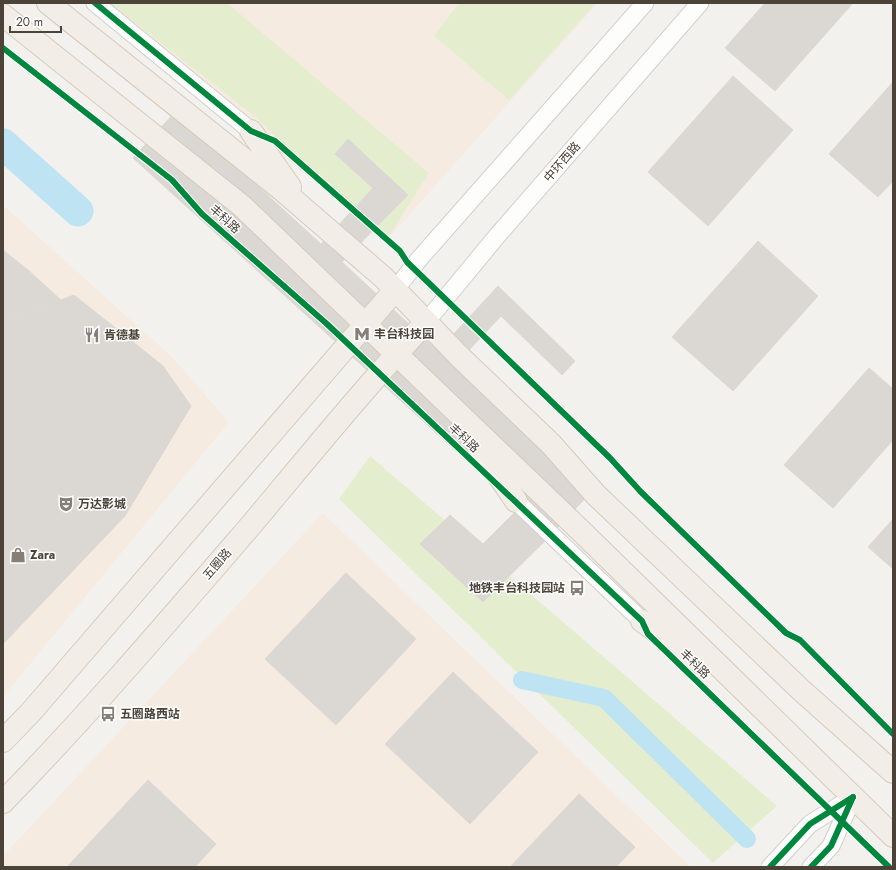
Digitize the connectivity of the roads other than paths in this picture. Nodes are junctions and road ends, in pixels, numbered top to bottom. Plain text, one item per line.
1 (48, 3) edge
2 (95, 3) edge
3 (645, 3) edge
4 (700, 3) edge
5 (3, 15) edge
6 (251, 131) joint
7 (307, 211) junction
8 (395, 290) junction
9 (426, 322) junction
10 (365, 323) junction
11 (396, 354) junction
12 (464, 418) junction
13 (516, 501) joint
14 (642, 621) joint
15 (724, 670) junction
16 (3, 741) edge
17 (890, 762) edge
18 (853, 797) junction
19 (3, 802) edge
20 (893, 836) edge
21 (770, 867) edge
22 (811, 867) edge

1 - 7 main road
2 - 6 street
3 - 8 street
4 - 9 street, 中环西路
5 - 10 main road, 丰科路
6 - 7 main road
7 - 8 main road
8 - 9 main road
8 - 10 main road
9 - 11 main road, 五圈路
9 - 17 main road
10 - 11 main road, 丰科路
10 - 16 main road
11 - 12 main road, 丰科路
11 - 19 main road, 五圈路
12 - 13 main road
12 - 15 main road, 丰科路
13 - 14 street
14 - 15 main road
15 - 18 main road, 丰科路
18 - 20 main road, 丰科路
18 - 21 street
18 - 22 street

